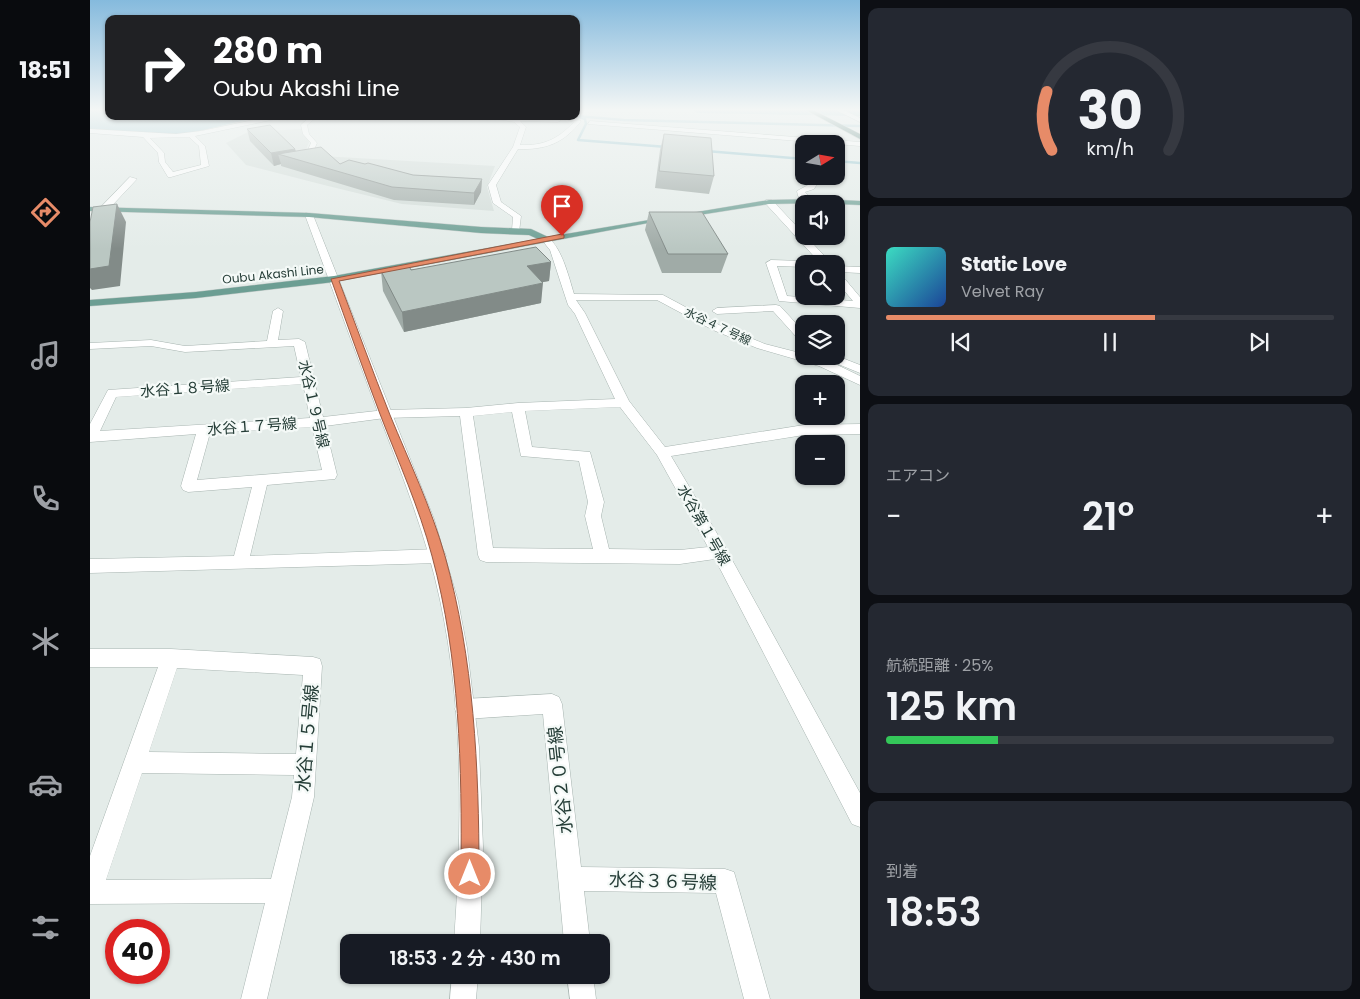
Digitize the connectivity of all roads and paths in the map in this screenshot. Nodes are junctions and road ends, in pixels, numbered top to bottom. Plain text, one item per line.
1 (161, 156) edge
2 (203, 156) edge
3 (511, 156) edge
4 (133, 179) dead end
5 (812, 185) edge
6 (802, 195) edge
7 (795, 201) edge
8 (769, 202) junction
9 (845, 202) edge
10 (860, 203) edge
11 (90, 210) edge
12 (103, 210) junction
13 (309, 215) junction
14 (516, 230) junction
15 (545, 239) junction
16 (818, 255) edge
17 (795, 264) edge
18 (845, 269) edge
19 (860, 270) edge
20 (334, 279) junction
21 (845, 286) edge
22 (571, 297) junction
23 (795, 300) edge
24 (90, 303) edge
25 (845, 304) edge
26 (860, 305) edge
27 (278, 311) dead end
28 (716, 311) dead end
29 (795, 329) edge
30 (272, 344) junction
31 (90, 346) edge
32 (845, 363) edge
33 (860, 369) edge
34 (308, 380) junction
35 (860, 381) edge
36 (623, 403) junction
37 (518, 407) junction
38 (466, 412) junction
39 (385, 414) junction
40 (318, 422) junction
41 (860, 429) edge
42 (204, 430) junction
43 (90, 436) edge
44 (662, 452) junction
45 (261, 480) junction
46 (719, 552) junction
47 (438, 556) junction
48 (602, 556) junction
49 (240, 563) junction
50 (90, 566) edge
51 (90, 658) edge
52 (170, 658) junction
53 (465, 709) junction
54 (134, 762) junction
55 (305, 765) junction
56 (860, 816) edge
57 (570, 879) junction
58 (90, 891) edge
59 (280, 891) junction
60 (468, 934) edge
61 (576, 934) edge
62 (464, 984) edge
63 (581, 984) edge
64 (254, 999) edge
65 (463, 999) edge
66 (583, 999) edge
67 (758, 999) edge

1 - 2 street
3 - 14 street
4 - 12 street
5 - 6 street
7 - 8 main road, Oubu Akashi Line
8 - 15 main road, Oubu Akashi Line
8 - 16 street
9 - 10 main road, Oubu Akashi Line
11 - 12 main road, Oubu Akashi Line
12 - 13 main road, Oubu Akashi Line
13 - 14 main road, Oubu Akashi Line
13 - 20 street
14 - 15 main road, Oubu Akashi Line
15 - 20 main road, Oubu Akashi Line
15 - 22 street, 水谷第１号線
17 - 23 street
18 - 19 street
20 - 24 main road, Oubu Akashi Line
20 - 39 street
21 - 26 street
22 - 35 street, 水谷４７号線
22 - 36 street, 水谷第１号線
25 - 26 street
27 - 30 street
28 - 29 street
30 - 31 street, 水谷１９号線
30 - 34 street, 水谷１９号線
32 - 33 street
34 - 40 street, 水谷１９号線
34 - 43 street, 水谷１８号線
36 - 37 street, 水谷１７号線
36 - 44 street, 水谷第１号線
37 - 38 street, 水谷１７号線
37 - 48 street
38 - 39 street, 水谷１７号線
38 - 48 street
39 - 40 street, 水谷１７号線
39 - 47 street
40 - 42 street, 水谷１７号線
40 - 45 street, 水谷１９号線
41 - 44 street
42 - 43 street, 水谷１７号線
42 - 45 street, 水谷１９号線
44 - 46 street, 水谷第１号線
45 - 49 street
46 - 48 street
46 - 56 street, 水谷第１号線
47 - 49 street
47 - 53 street
49 - 50 street
51 - 52 street, 水谷１５号線
52 - 54 street
52 - 55 street, 水谷１５号線
53 - 57 street, 水谷２０号線
53 - 60 street
54 - 55 street
54 - 58 street
55 - 59 street, 水谷１５号線
57 - 61 street, 水谷２０号線
57 - 67 street, 水谷３６号線
58 - 59 street
59 - 64 street, 水谷１５号線
62 - 65 street
63 - 66 street

